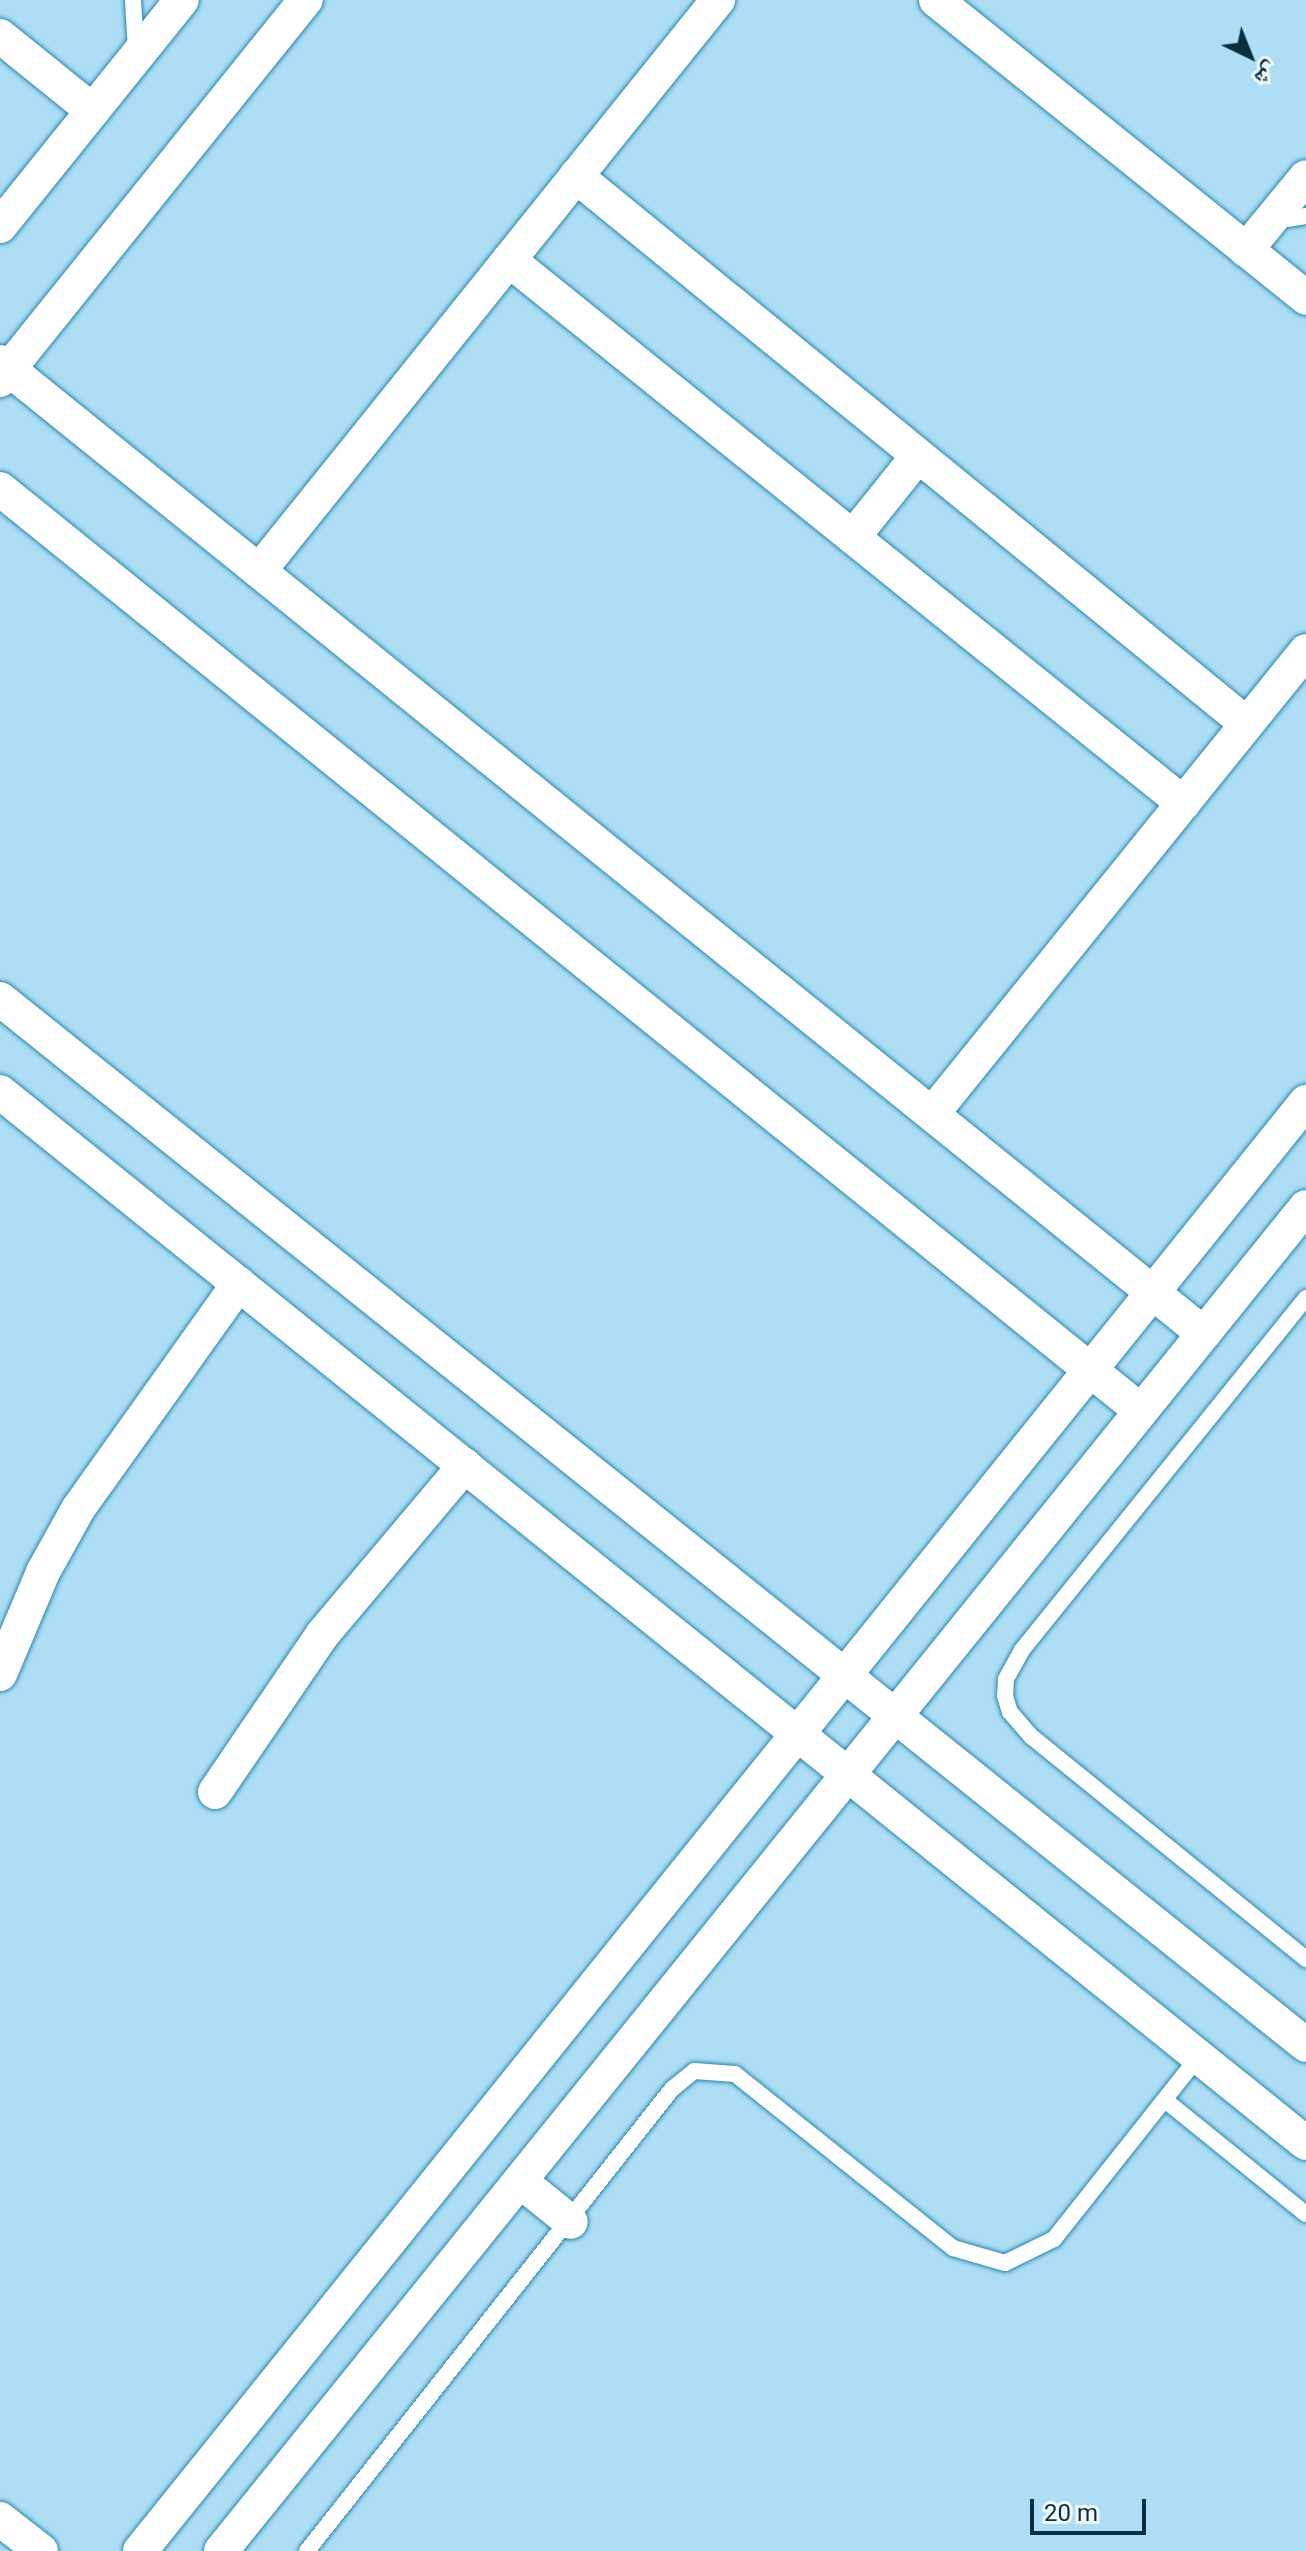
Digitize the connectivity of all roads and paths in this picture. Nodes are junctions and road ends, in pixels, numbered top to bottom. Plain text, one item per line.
1 (133, 0) edge
2 (182, 0) edge
3 (306, 0) edge
4 (718, 0) edge
5 (936, 0) edge
6 (0, 36) edge
7 (136, 58) junction
8 (93, 111) junction
9 (576, 176) junction
10 (1306, 177) edge
11 (1306, 216) edge
12 (1269, 222) junction
13 (0, 226) edge
14 (1246, 250) junction
15 (509, 260) junction
16 (1306, 298) edge
17 (3, 371) edge
18 (918, 456) junction
19 (0, 489) edge
20 (853, 537) junction
21 (259, 571) junction
22 (1306, 651) edge
23 (1247, 724) junction
24 (1183, 803) junction
25 (0, 999) edge
26 (0, 1092) edge
27 (1306, 1102) edge
28 (932, 1114) junction
29 (1306, 1207) edge
30 (239, 1283) junction
31 (1153, 1293) junction
32 (1306, 1298) edge
33 (1204, 1334) junction
34 (1091, 1370) junction
35 (1141, 1411) junction
36 (465, 1465) junction
37 (0, 1674) edge
38 (844, 1676) junction
39 (895, 1716) junction
40 (799, 1733) junction
41 (850, 1773) junction
42 (215, 1792) dead end
43 (1306, 1959) edge
44 (1306, 2045) edge
45 (1199, 2056) junction
46 (1165, 2100) junction
47 (1306, 2143) edge
48 (520, 2181) junction
49 (1306, 2214) edge
50 (571, 2222) junction
51 (0, 2519) edge
52 (41, 2551) edge
53 (140, 2551) edge
54 (221, 2551) edge
55 (307, 2551) edge

1 - 7 lane
2 - 7 street
3 - 17 street
4 - 9 street
5 - 14 street
6 - 8 street
7 - 8 street
8 - 13 street
9 - 15 street
9 - 18 street
10 - 12 street
11 - 12 lane
12 - 14 street
14 - 16 street
15 - 20 street
15 - 21 street
17 - 21 street
18 - 20 street
18 - 23 street
19 - 34 street
20 - 24 street
21 - 28 street
22 - 23 street
23 - 24 street
24 - 28 street
25 - 38 street
26 - 30 street
27 - 31 street
28 - 31 street
29 - 33 street
30 - 36 street
30 - 37 street
31 - 33 street
31 - 34 street
32 - 43 lane
33 - 35 street
34 - 35 street
34 - 38 street
35 - 39 street
36 - 40 street
36 - 42 street
38 - 39 street
38 - 40 street
39 - 41 street
39 - 44 street
40 - 41 street
40 - 53 street
41 - 45 street
41 - 48 street
45 - 46 lane
45 - 47 street
46 - 49 lane
46 - 50 lane
48 - 50 street
48 - 54 street
50 - 55 lane
51 - 52 street

